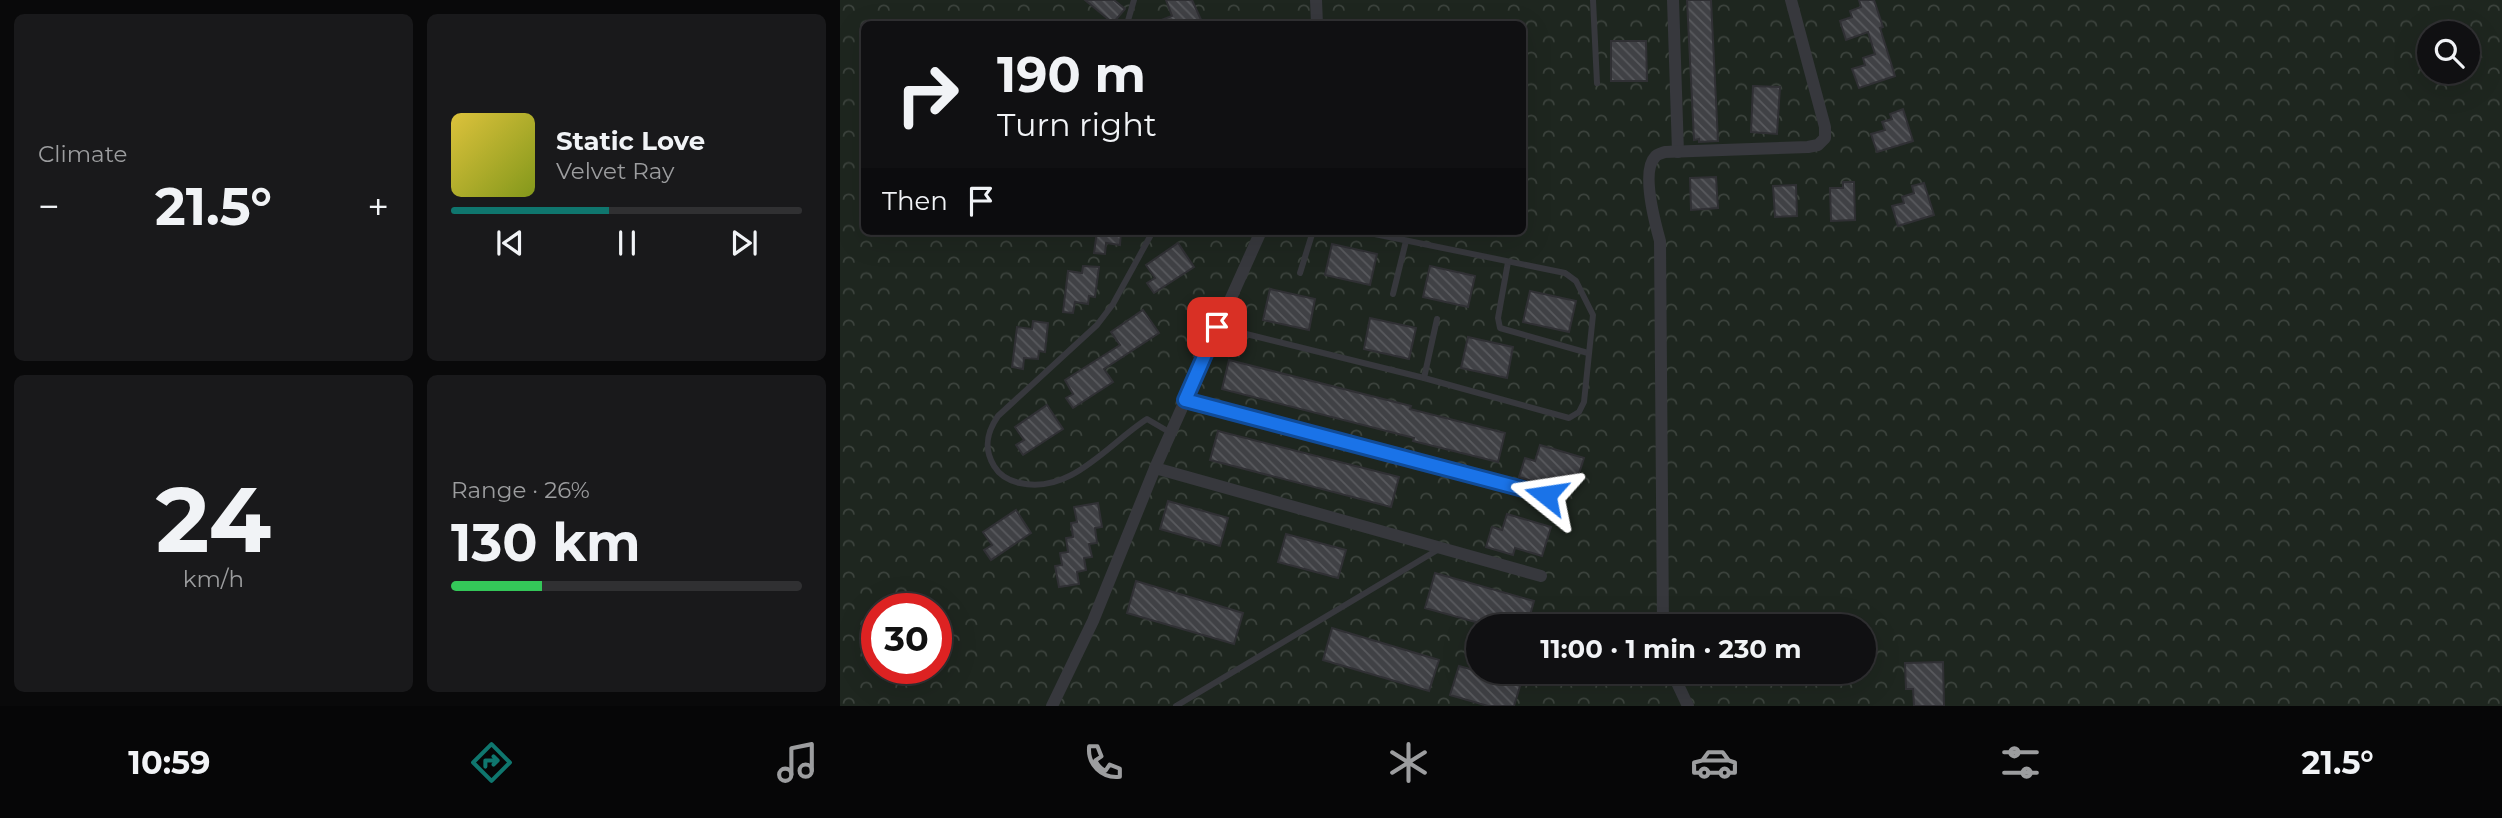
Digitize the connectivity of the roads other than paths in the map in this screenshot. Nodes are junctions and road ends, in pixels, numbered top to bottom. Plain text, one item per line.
1 (1134, 0) edge
2 (1316, 0) edge
3 (1593, 0) edge
4 (1672, 0) edge
5 (1791, 0) edge
6 (1128, 21) edge
7 (1317, 21) edge
8 (1597, 83) dead end
9 (1678, 152) junction
10 (1151, 235) edge
11 (1259, 235) edge
12 (1312, 235) edge
13 (1378, 235) edge
14 (1406, 241) junction
15 (1508, 261) junction
16 (1300, 274) dead end
17 (1393, 294) dead end
18 (1437, 319) dead end
19 (1217, 327) junction
20 (1588, 353) junction
21 (1424, 378) junction
22 (1185, 400) junction
23 (1171, 433) junction
24 (1155, 468) junction
25 (1546, 495) dead end
26 (1440, 548) junction
27 (1541, 576) dead end
28 (1662, 614) edge
29 (1678, 684) edge
30 (1052, 706) edge
31 (1176, 706) edge
32 (1688, 706) edge

1 - 6 lane
2 - 7 street
3 - 8 lane
4 - 9 street
5 - 9 street
9 - 28 street
10 - 23 lane
11 - 19 street
12 - 16 lane
13 - 14 lane
14 - 15 lane
14 - 17 lane
15 - 20 lane
15 - 20 lane
18 - 21 lane
19 - 21 lane
19 - 22 street
20 - 21 lane
22 - 23 street
22 - 25 street
23 - 24 street
24 - 26 street
24 - 30 street
26 - 27 street
26 - 31 lane
29 - 32 street

